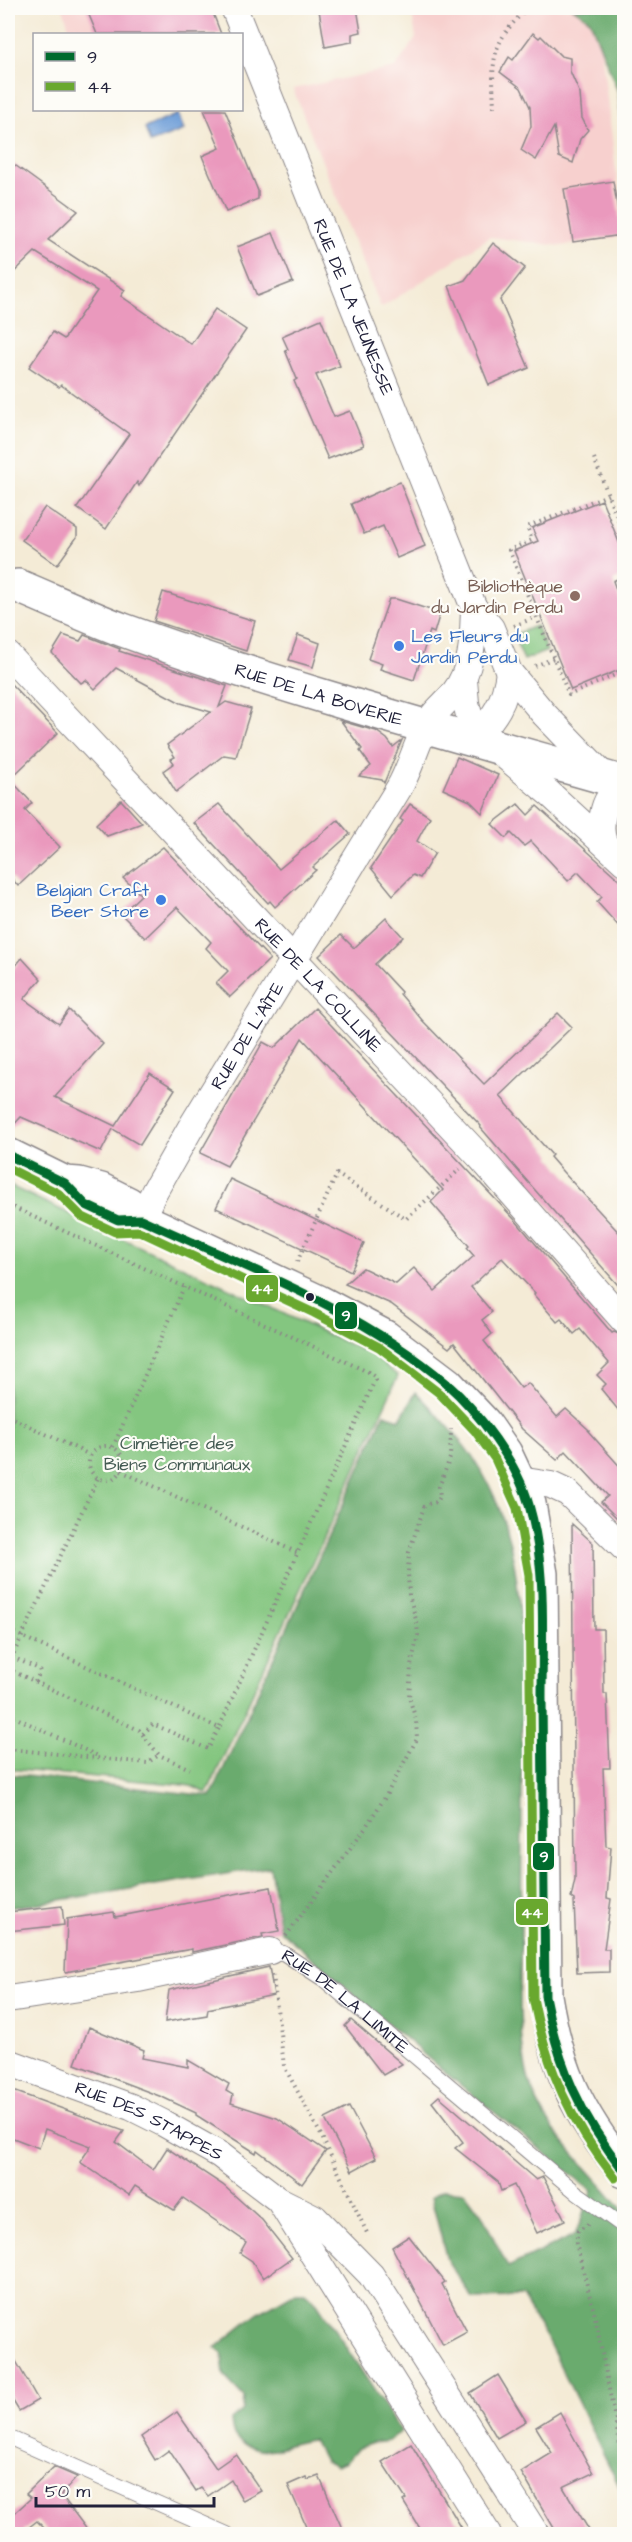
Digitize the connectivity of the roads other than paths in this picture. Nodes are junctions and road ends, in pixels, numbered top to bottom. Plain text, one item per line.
1 (234, 8) edge
2 (11, 583) edge
3 (474, 608) junction
4 (8, 655) edge
5 (517, 671) junction
6 (464, 680) junction
7 (425, 728) junction
8 (482, 741) junction
9 (618, 782) edge
10 (604, 843) junction
11 (624, 862) edge
12 (294, 957) junction
13 (8, 1155) edge
14 (141, 1219) junction
15 (624, 1321) edge
16 (519, 1480) junction
17 (624, 1548) edge
18 (270, 1951) joint
19 (8, 1999) edge
20 (8, 2062) edge
21 (624, 2171) edge
22 (279, 2200) junction
23 (624, 2227) edge
24 (452, 2403) junction
25 (418, 2423) junction
26 (8, 2438) edge
27 (227, 2535) edge
28 (488, 2535) edge
29 (536, 2535) edge

1 - 3 street, RUE DE LA JEUNESSE
2 - 7 street, RUE DE LA BOVERIE
3 - 5 street, RUE DE LA JEUNESSE
3 - 6 street, RUE DE LA JEUNESSE
4 - 12 street, RUE DE LA COLLINE
5 - 8 street
5 - 9 street, RUE DE LA JEUNESSE
6 - 7 street, RUE DE LA JEUNESSE
6 - 8 street, RUE DE LA JEUNESSE
7 - 8 street, RUE DE LA BOVERIE
7 - 12 street, RUE DE L'AÎTE
8 - 9 street, RUE DE LA BOVERIE
8 - 10 street
9 - 10 street
10 - 11 street
12 - 14 street, RUE DE L'AÎTE
12 - 15 street, RUE DE LA COLLINE
13 - 14 street
14 - 16 street
16 - 17 street
16 - 21 street
18 - 19 street, RUE DE LA LIMITE
18 - 23 lane, RUE DE LA LIMITE
20 - 22 street, RUE DES STAPPES
22 - 24 street, RUE DES STAPPES
22 - 25 street, RUE DES STAPPES
24 - 25 street
24 - 29 street, RUE DES STAPPES
25 - 28 street, RUE DES STAPPES
26 - 27 lane

